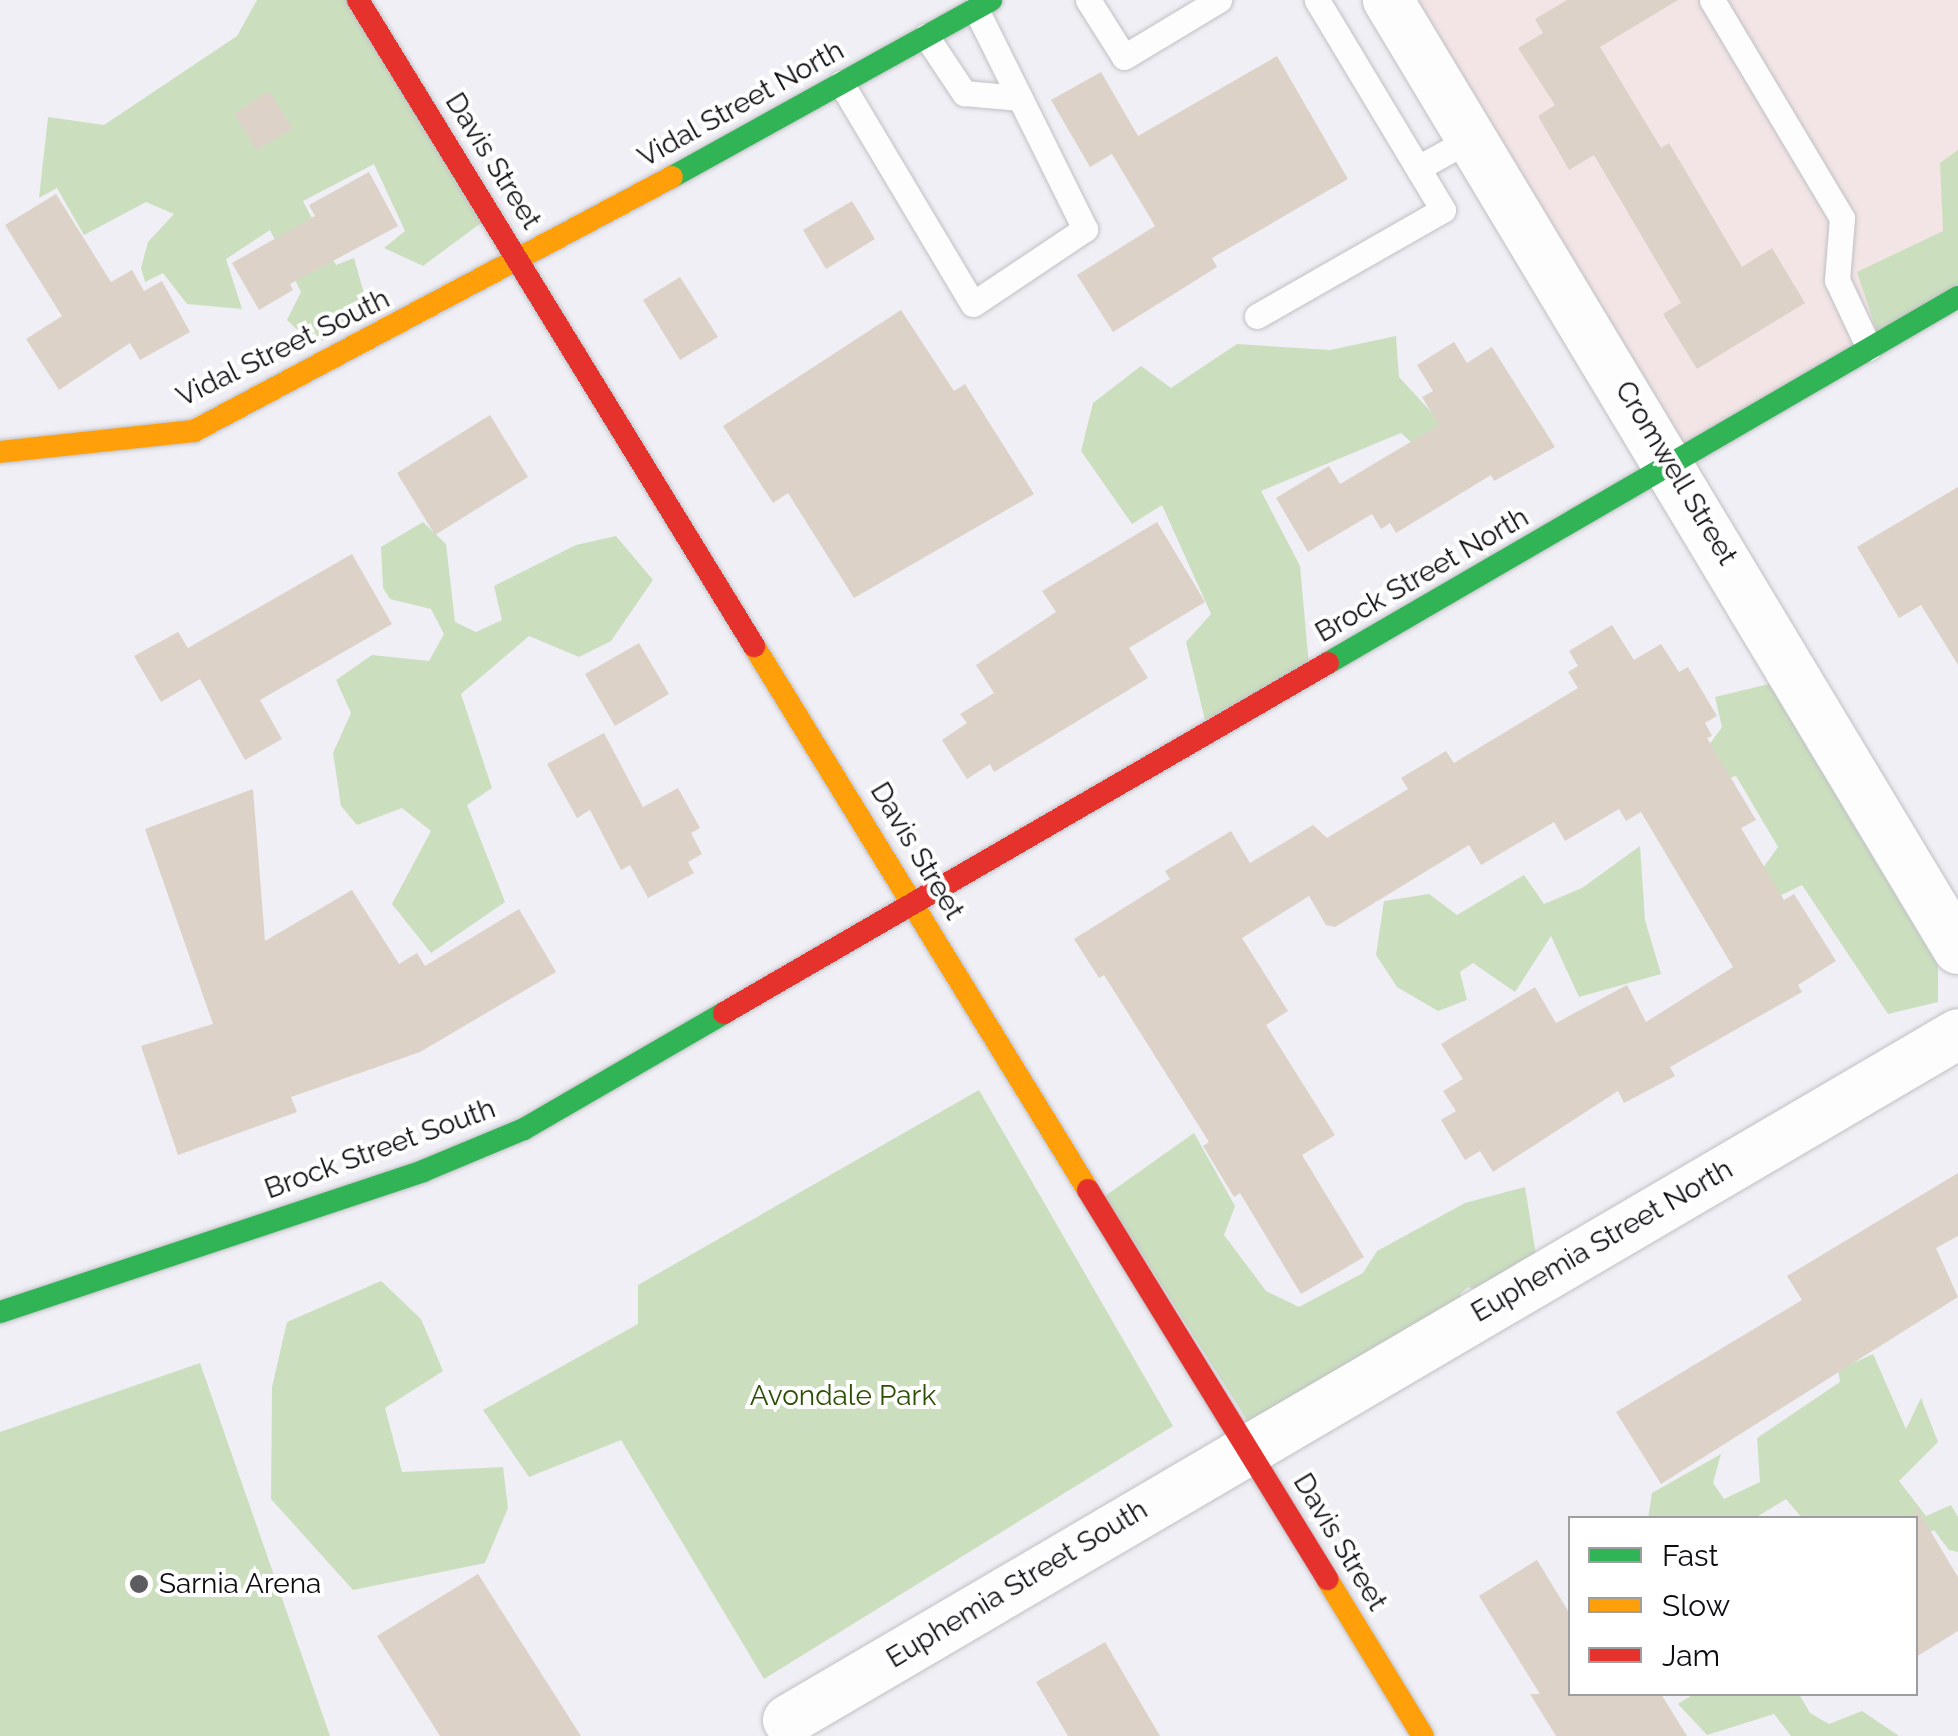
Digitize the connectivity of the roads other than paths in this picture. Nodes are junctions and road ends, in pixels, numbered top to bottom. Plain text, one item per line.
1 (358, 0) edge
2 (1088, 0) edge
3 (1220, 0) edge
4 (1317, 0) edge
5 (1388, 0) edge
6 (1712, 0) edge
7 (984, 4) edge
8 (926, 36) junction
9 (840, 83) junction
10 (1020, 98) junction
11 (1472, 138) junction
12 (1418, 168) junction
13 (520, 260) junction
14 (1958, 296) edge
15 (1257, 316) dead end
16 (1869, 348) junction
17 (0, 452) edge
18 (1672, 464) junction
19 (915, 905) junction
20 (1958, 950) edge
21 (1958, 1034) edge
22 (0, 1312) edge
23 (1247, 1448) junction
24 (788, 1720) dead end
25 (1423, 1736) edge

1 - 13 main road, Davis Street
2 - 3 lane
4 - 12 lane
5 - 11 street, Cromwell Street
6 - 16 lane
7 - 8 main road, Vidal Street North
7 - 10 lane
8 - 9 main road, Vidal Street North
8 - 10 lane
9 - 10 lane
9 - 13 main road, Vidal Street North
11 - 12 lane
11 - 18 street, Cromwell Street
12 - 15 lane
13 - 17 main road, Vidal Street South
13 - 19 main road, Davis Street
14 - 16 main road, Brock Street North
16 - 18 main road, Brock Street North
18 - 19 main road, Brock Street North
18 - 20 street, Cromwell Street
19 - 22 main road, Brock Street South
19 - 23 main road, Davis Street
21 - 23 street, Euphemia Street North
23 - 24 street, Euphemia Street South
23 - 25 main road, Davis Street

